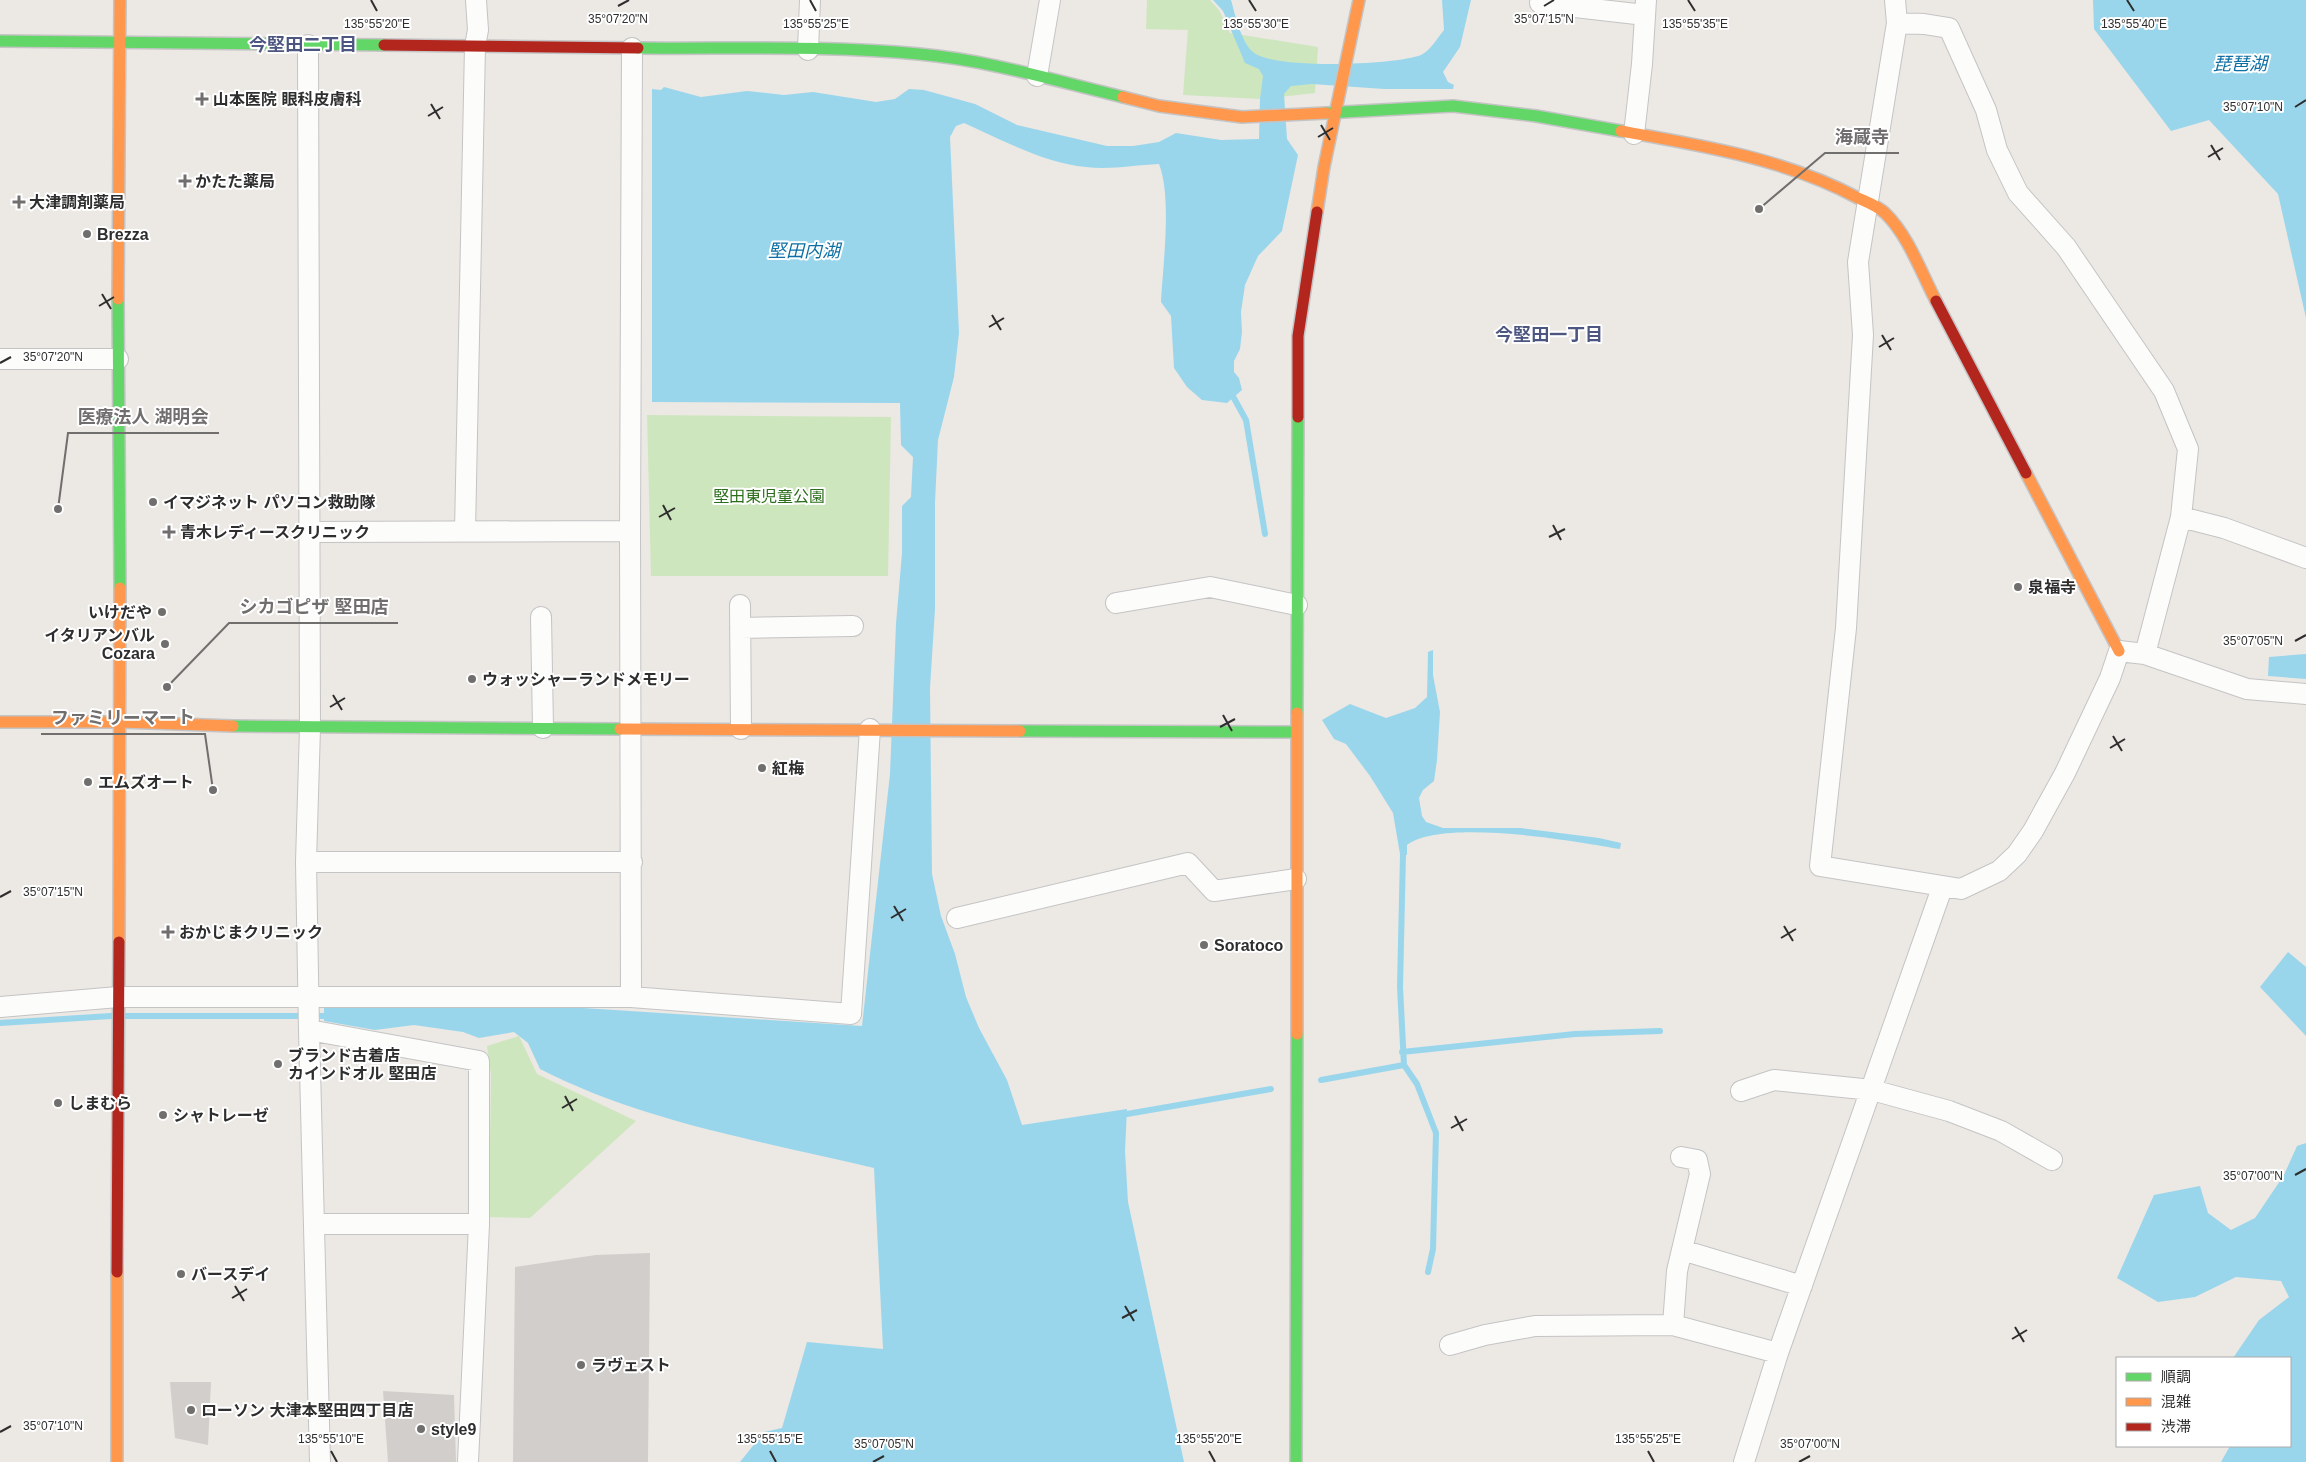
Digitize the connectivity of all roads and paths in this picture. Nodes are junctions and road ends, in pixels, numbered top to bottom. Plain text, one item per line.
1 (120, 0) edge
2 (476, 0) edge
3 (810, 0) edge
4 (1050, 0) edge
5 (1359, 0) edge
6 (1895, 0) edge
7 (1540, 3) dead end
8 (1646, 8) edge
9 (1898, 23) junction
10 (0, 41) edge
11 (120, 43) junction
12 (308, 45) junction
13 (475, 46) junction
14 (632, 48) junction
15 (808, 50) junction
16 (1037, 76) junction
17 (1335, 112) junction
18 (1634, 134) junction
19 (1868, 202) junction
20 (0, 359) edge
21 (118, 359) junction
22 (2181, 517) junction
23 (630, 531) junction
24 (310, 532) junction
25 (465, 532) junction
26 (2306, 558) edge
27 (1116, 603) dead end
28 (740, 605) dead end
29 (1297, 605) junction
30 (541, 617) dead end
31 (854, 626) dead end
32 (740, 628) junction
33 (2119, 651) junction
34 (2145, 654) junction
35 (2306, 694) edge
36 (0, 722) edge
37 (121, 722) junction
38 (310, 728) junction
39 (542, 728) junction
40 (630, 729) junction
41 (741, 729) junction
42 (880, 729) junction
43 (1296, 732) junction
44 (306, 862) junction
45 (632, 862) junction
46 (1296, 880) junction
47 (1942, 888) junction
48 (957, 918) dead end
49 (308, 997) junction
50 (632, 997) junction
51 (118, 998) junction
52 (0, 1007) edge
53 (308, 1030) junction
54 (1872, 1090) junction
55 (1741, 1091) dead end
56 (1680, 1156) dead end
57 (2052, 1160) dead end
58 (314, 1224) junction
59 (479, 1224) junction
60 (1682, 1250) junction
61 (1802, 1286) junction
62 (1673, 1325) junction
63 (1450, 1345) dead end
64 (1778, 1353) junction
65 (117, 1462) edge
66 (320, 1462) edge
67 (468, 1462) edge
68 (1296, 1462) edge
69 (1744, 1462) edge

1 - 11 street
2 - 13 street
3 - 15 street
4 - 16 street
5 - 17 street
6 - 9 street
7 - 8 street
8 - 18 street
9 - 19 street
9 - 22 street
10 - 11 street
11 - 12 street
11 - 21 street
12 - 13 street
12 - 24 street
13 - 14 street
13 - 25 street
14 - 15 street
14 - 23 street
15 - 16 street
16 - 17 street
17 - 18 street
17 - 29 street
18 - 19 street
19 - 33 street
19 - 47 street
20 - 21 street
21 - 37 street
22 - 26 street
22 - 34 street
23 - 25 street
23 - 40 street
24 - 25 street
24 - 38 street
27 - 29 street
28 - 32 street
29 - 43 street
30 - 39 street
31 - 32 street
32 - 41 street
33 - 34 street
33 - 47 street
34 - 35 street
36 - 37 street
37 - 38 street
37 - 51 street
38 - 39 street
38 - 44 street
39 - 40 street
40 - 41 street
40 - 45 street
41 - 42 street
42 - 43 street
42 - 50 street
43 - 46 street
44 - 45 street
44 - 49 street
45 - 50 street
46 - 48 street
46 - 68 street
47 - 54 street
49 - 50 street
49 - 51 street
49 - 53 street
51 - 52 street
51 - 65 street
53 - 58 street
53 - 59 street
54 - 55 street
54 - 57 street
54 - 61 street
56 - 60 street
58 - 59 street
58 - 66 street
59 - 67 street
60 - 61 street
60 - 62 street
61 - 64 street
62 - 63 street
62 - 64 street
64 - 69 street

